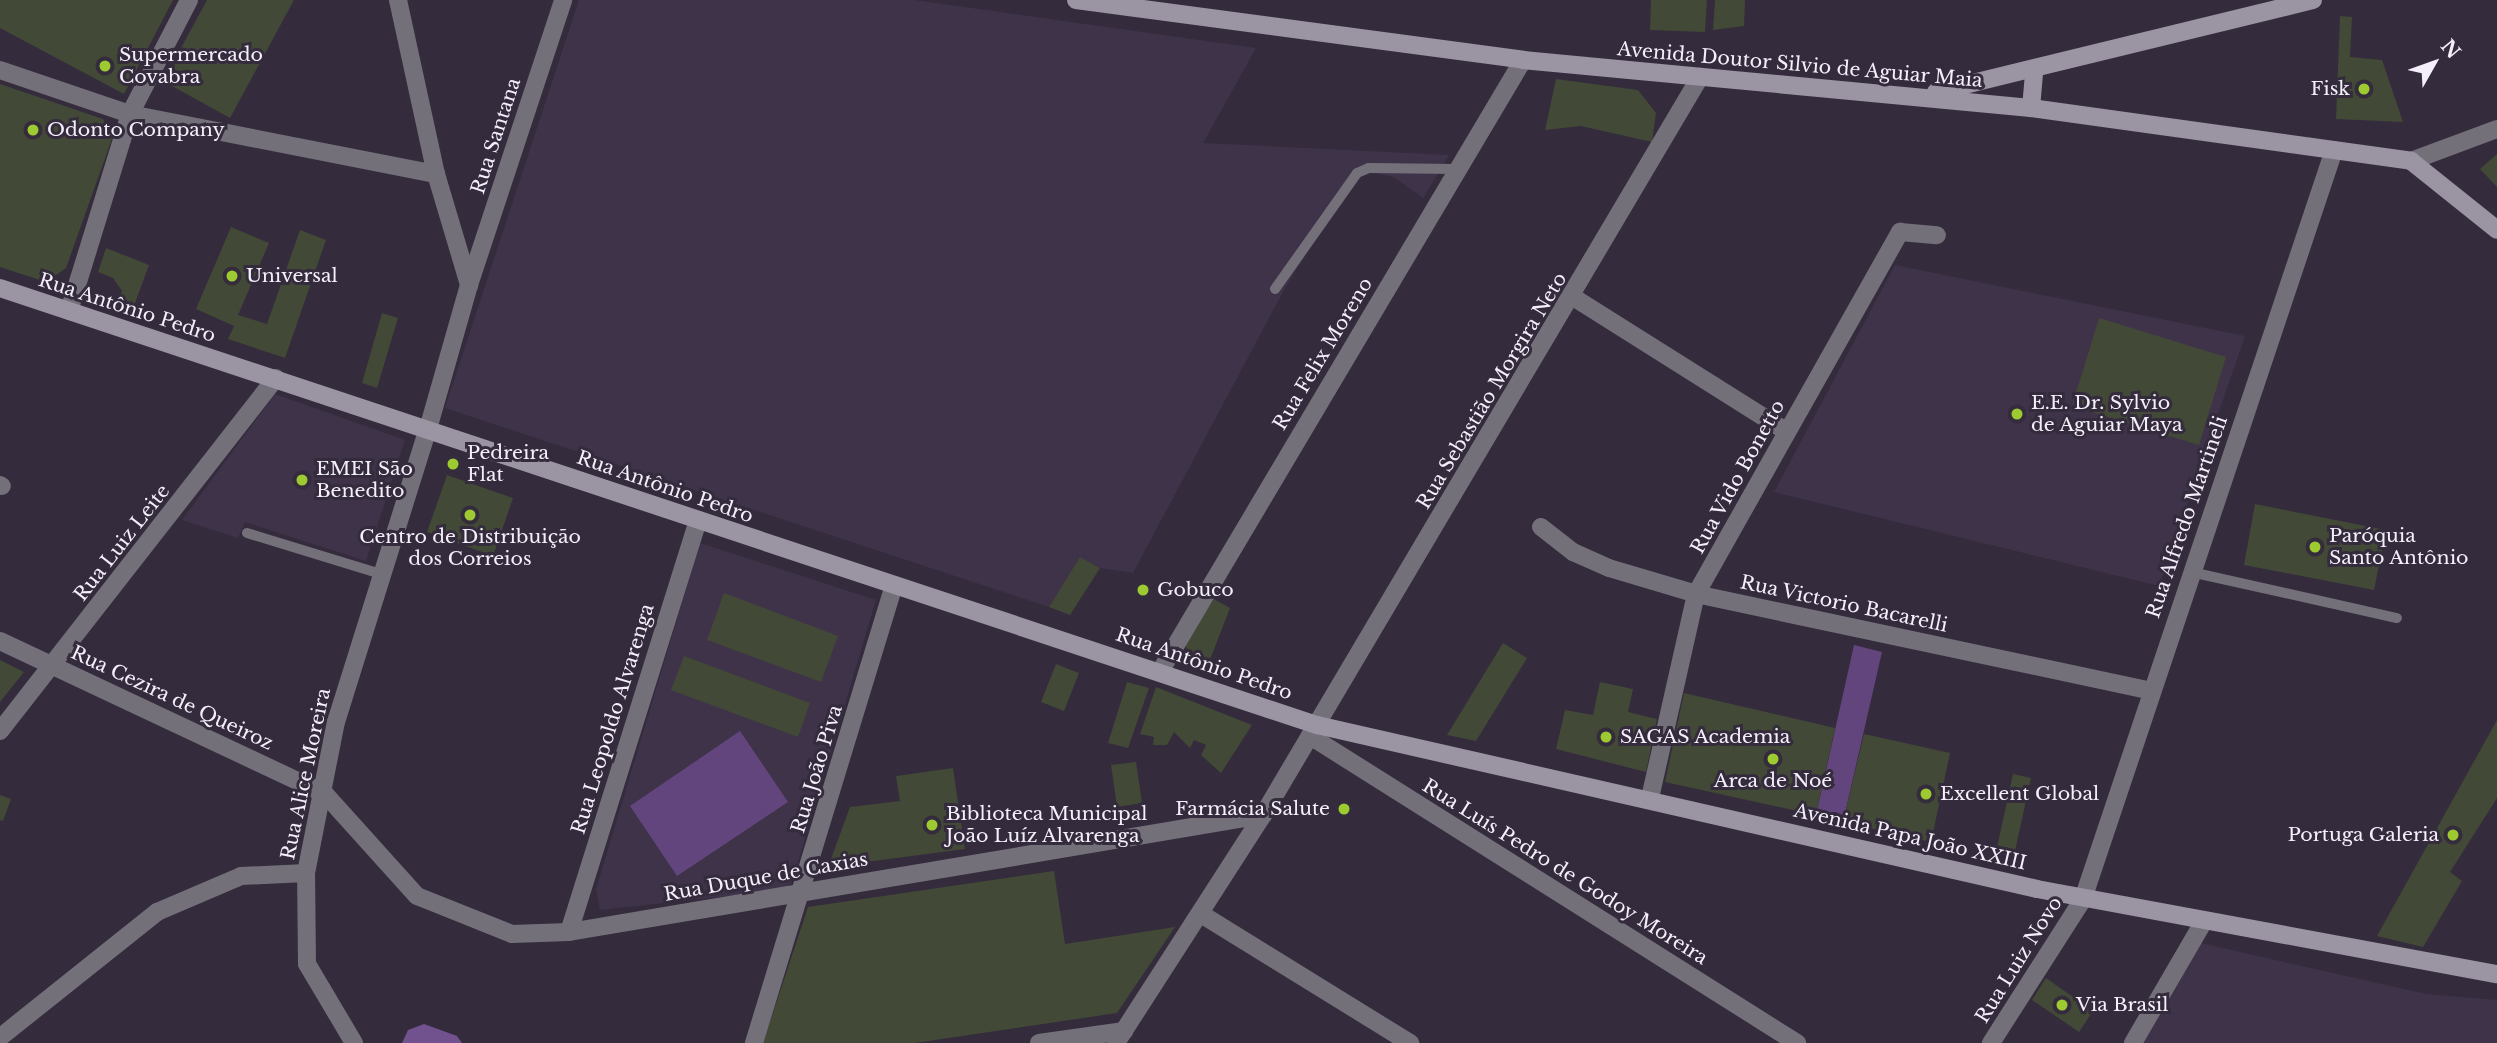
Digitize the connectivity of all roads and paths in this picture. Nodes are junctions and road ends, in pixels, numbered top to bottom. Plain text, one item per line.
1 (190, 0) edge
2 (398, 0) edge
3 (564, 0) edge
4 (1076, 0) edge
5 (2313, 0) edge
6 (1523, 60) junction
7 (0, 70) edge
8 (2034, 70) junction
9 (1700, 77) junction
10 (1921, 96) junction
11 (2031, 108) junction
12 (130, 114) junction
13 (2497, 128) edge
14 (2334, 150) junction
15 (2411, 161) junction
16 (1456, 169) junction
17 (436, 174) junction
18 (2497, 230) edge
19 (1937, 235) dead end
20 (468, 285) junction
21 (0, 288) edge
22 (1275, 289) dead end
23 (1573, 297) junction
24 (69, 311) junction
25 (276, 379) junction
26 (428, 429) junction
27 (1787, 432) junction
28 (698, 520) junction
29 (1541, 527) dead end
30 (247, 533) dead end
31 (2191, 572) junction
32 (381, 574) junction
33 (894, 586) junction
34 (1696, 594) junction
35 (2397, 618) dead end
36 (0, 641) edge
37 (54, 666) junction
38 (1161, 670) junction
39 (2151, 691) junction
40 (1314, 730) junction
41 (0, 731) edge
42 (325, 794) junction
43 (1650, 798) junction
44 (1263, 815) junction
45 (306, 873) junction
46 (802, 892) junction
47 (2082, 899) junction
48 (1201, 914) junction
49 (2204, 922) junction
50 (569, 932) junction
51 (2497, 974) edge
52 (3, 1035) dead end
53 (1120, 1037) edge
54 (354, 1043) edge
55 (754, 1043) edge
56 (1039, 1043) edge
57 (1410, 1043) edge
58 (1797, 1043) edge
59 (1991, 1043) edge
60 (2133, 1043) edge

1 - 12 street
2 - 17 street
3 - 20 street, Rua Santana
4 - 6 main road, Avenida Doutor Silvio de Aguiar Maia
5 - 8 main road
6 - 9 main road, Avenida Doutor Silvio de Aguiar Maia
6 - 16 street, Rua Felix Moreno
7 - 12 street
8 - 10 main road
8 - 11 main road
9 - 10 main road, Avenida Doutor Silvio de Aguiar Maia
9 - 23 street, Rua Sebastião Morgira Neto
10 - 11 main road, Avenida Doutor Silvio de Aguiar Maia
11 - 14 main road, Avenida Doutor Silvio de Aguiar Maia
12 - 17 street
12 - 24 street
13 - 15 street
14 - 15 main road, Avenida Doutor Silvio de Aguiar Maia
14 - 31 street, Rua Alfredo Martineli
15 - 18 main road
16 - 22 lane
16 - 38 street, Rua Felix Moreno
17 - 20 street
19 - 27 street, Rua Vido Bonetto
20 - 26 street, Rua Santana
21 - 24 main road, Rua Antônio Pedro
23 - 27 street
23 - 40 street, Rua Sebastião Morgira Neto
24 - 25 main road, Rua Antônio Pedro
25 - 26 main road, Rua Antônio Pedro
25 - 37 street, Rua Luiz Leite
26 - 28 main road, Rua Antônio Pedro
26 - 32 street, Rua Alice Moreira
27 - 34 street, Rua Vido Bonetto
28 - 33 main road, Rua Antônio Pedro
28 - 50 street, Rua Leopoldo Alvarenga
29 - 34 street, Rua Victorio Bacarelli
30 - 32 lane
31 - 35 lane
31 - 39 street, Rua Alfredo Martineli
32 - 42 street, Rua Alice Moreira
33 - 38 main road, Rua Antônio Pedro
33 - 46 street, Rua João Piva
34 - 39 street, Rua Victorio Bacarelli
34 - 43 street, Rua Vido Bonetto
36 - 37 street, Rua Cezira de Queiroz
37 - 41 street, Rua Luiz Leite
37 - 42 street, Rua Cezira de Queiroz
38 - 40 main road, Rua Antônio Pedro
39 - 47 street, Rua Alfredo Martineli
40 - 43 main road, Avenida Papa João XXIII
40 - 44 street, Rua Sebastião Morgira Neto
40 - 58 street, Rua Luís Pedro de Godoy Moreira
42 - 45 street, Rua Alice Moreira
42 - 50 street, Rua Duque de Caxias
43 - 47 main road, Avenida Papa João XXIII
44 - 46 street, Rua Duque de Caxias
44 - 48 street, Rua Sebastião Morgira Neto
45 - 52 street
45 - 54 street, Rua Alice Moreira
46 - 50 street, Rua Duque de Caxias
46 - 55 street, Rua João Piva
47 - 49 main road, Avenida Papa João XXIII
47 - 59 street, Rua Luiz Novo
48 - 53 street, Rua Sebastião Morgira Neto
48 - 57 street
49 - 51 main road, Avenida Papa João XXIII
49 - 60 street
53 - 56 street

